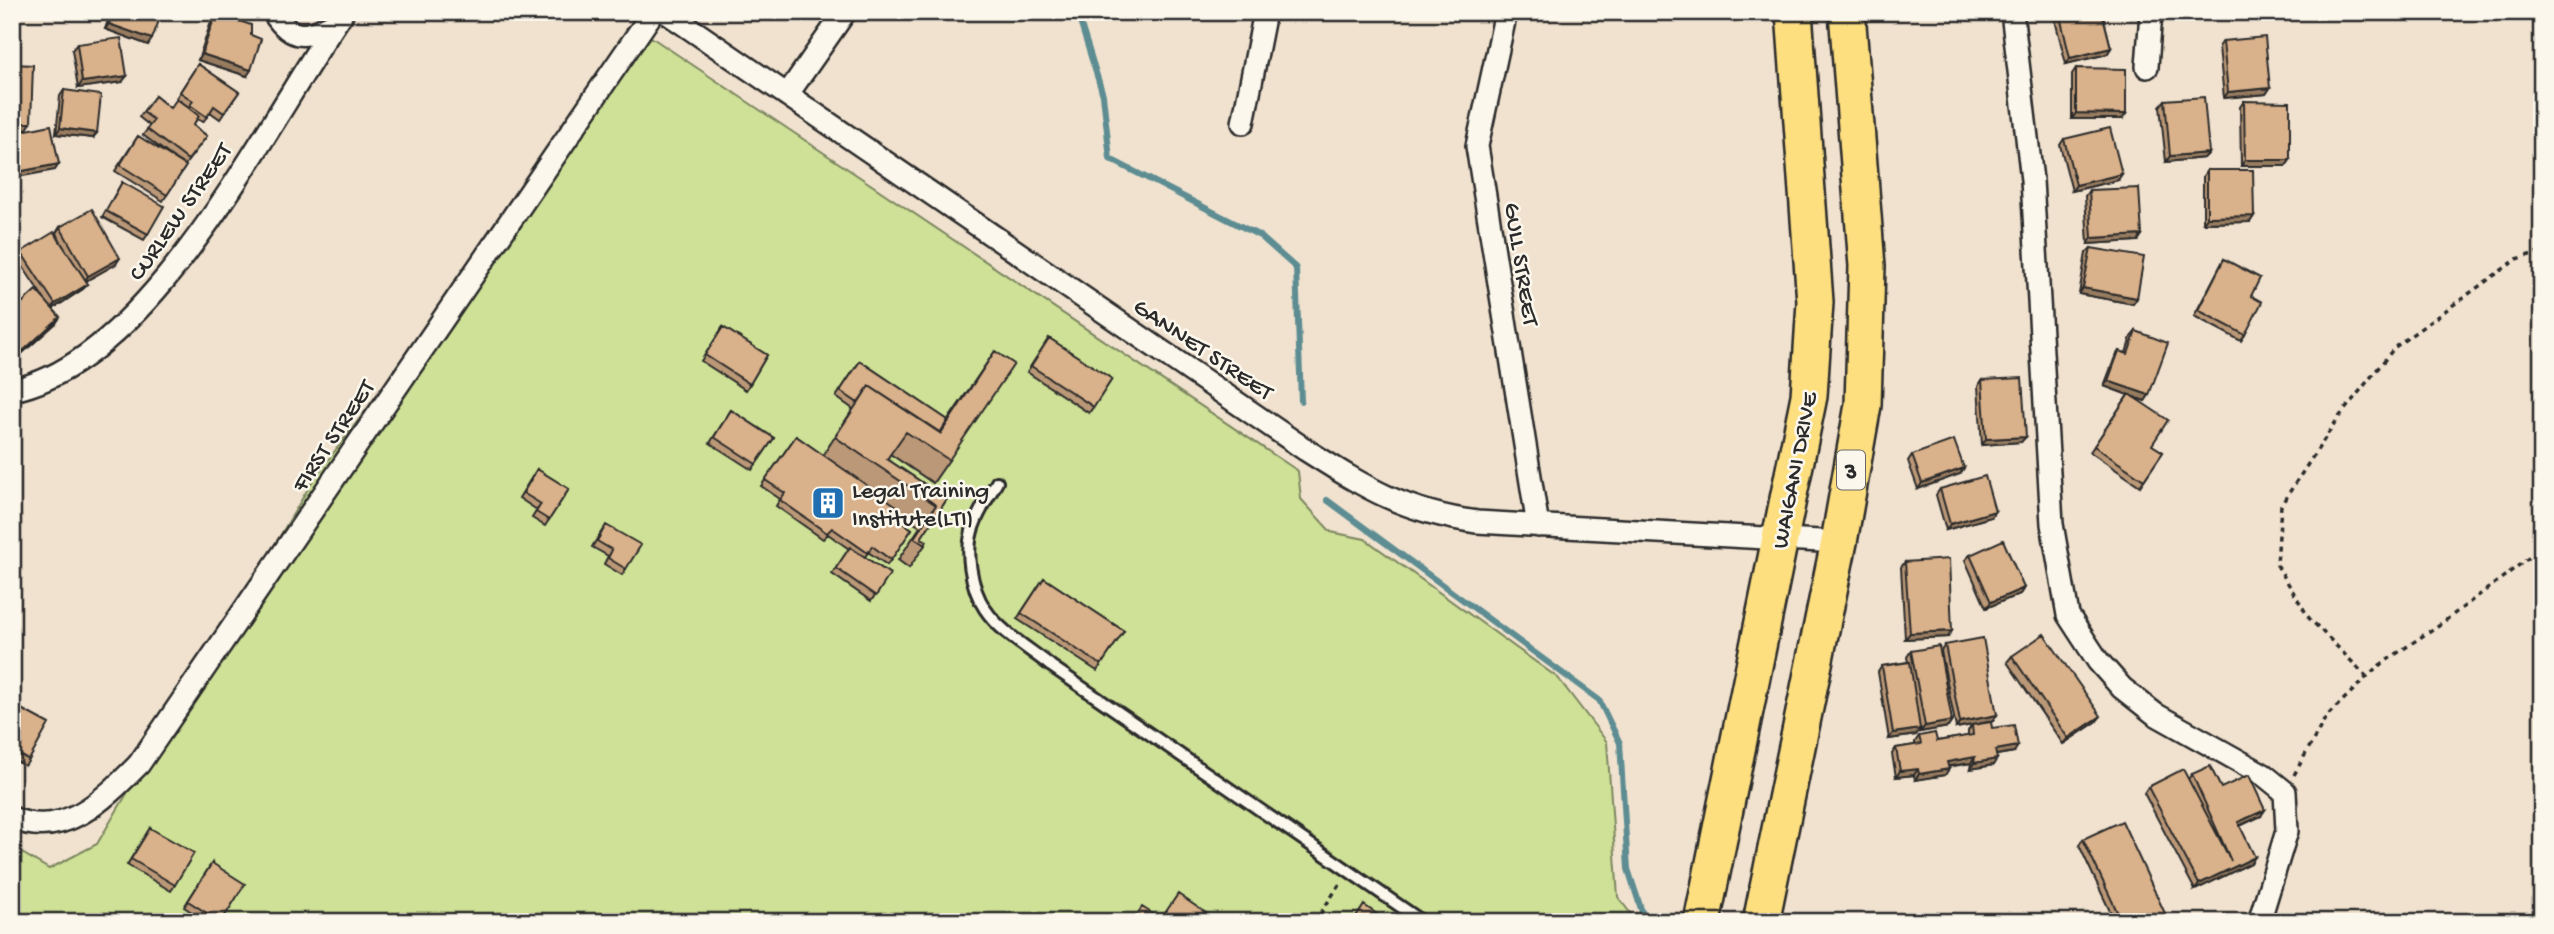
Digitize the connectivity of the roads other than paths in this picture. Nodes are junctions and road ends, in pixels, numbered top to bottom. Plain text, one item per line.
1 (273, 12) edge
2 (653, 12) edge
3 (666, 12) edge
4 (845, 12) edge
5 (1265, 12) edge
6 (1506, 12) edge
7 (1794, 12) edge
8 (1847, 12) edge
9 (2011, 12) edge
10 (2151, 12) edge
11 (340, 17) edge
12 (2147, 67) dead end
13 (787, 95) junction
14 (1243, 123) dead end
15 (12, 390) edge
16 (997, 482) dead end
17 (1538, 526) junction
18 (1781, 537) junction
19 (1839, 542) junction
20 (12, 818) edge
21 (1423, 922) edge
22 (1702, 922) edge
23 (1761, 922) edge
24 (2259, 922) edge

1 - 11 street
2 - 20 street, FIRST STREET
3 - 13 street, GANNET STREET
4 - 13 street
5 - 14 street
6 - 17 street, GULL STREET
7 - 18 highway, WAIGANI DRIVE
8 - 19 highway, 3
9 - 24 street
10 - 12 street
11 - 15 street, CURLEW STREET
13 - 17 street, GANNET STREET
16 - 21 lane
17 - 18 street, GANNET STREET
18 - 19 street, GANNET STREET
18 - 22 highway, WAIGANI DRIVE
19 - 23 highway, 3

